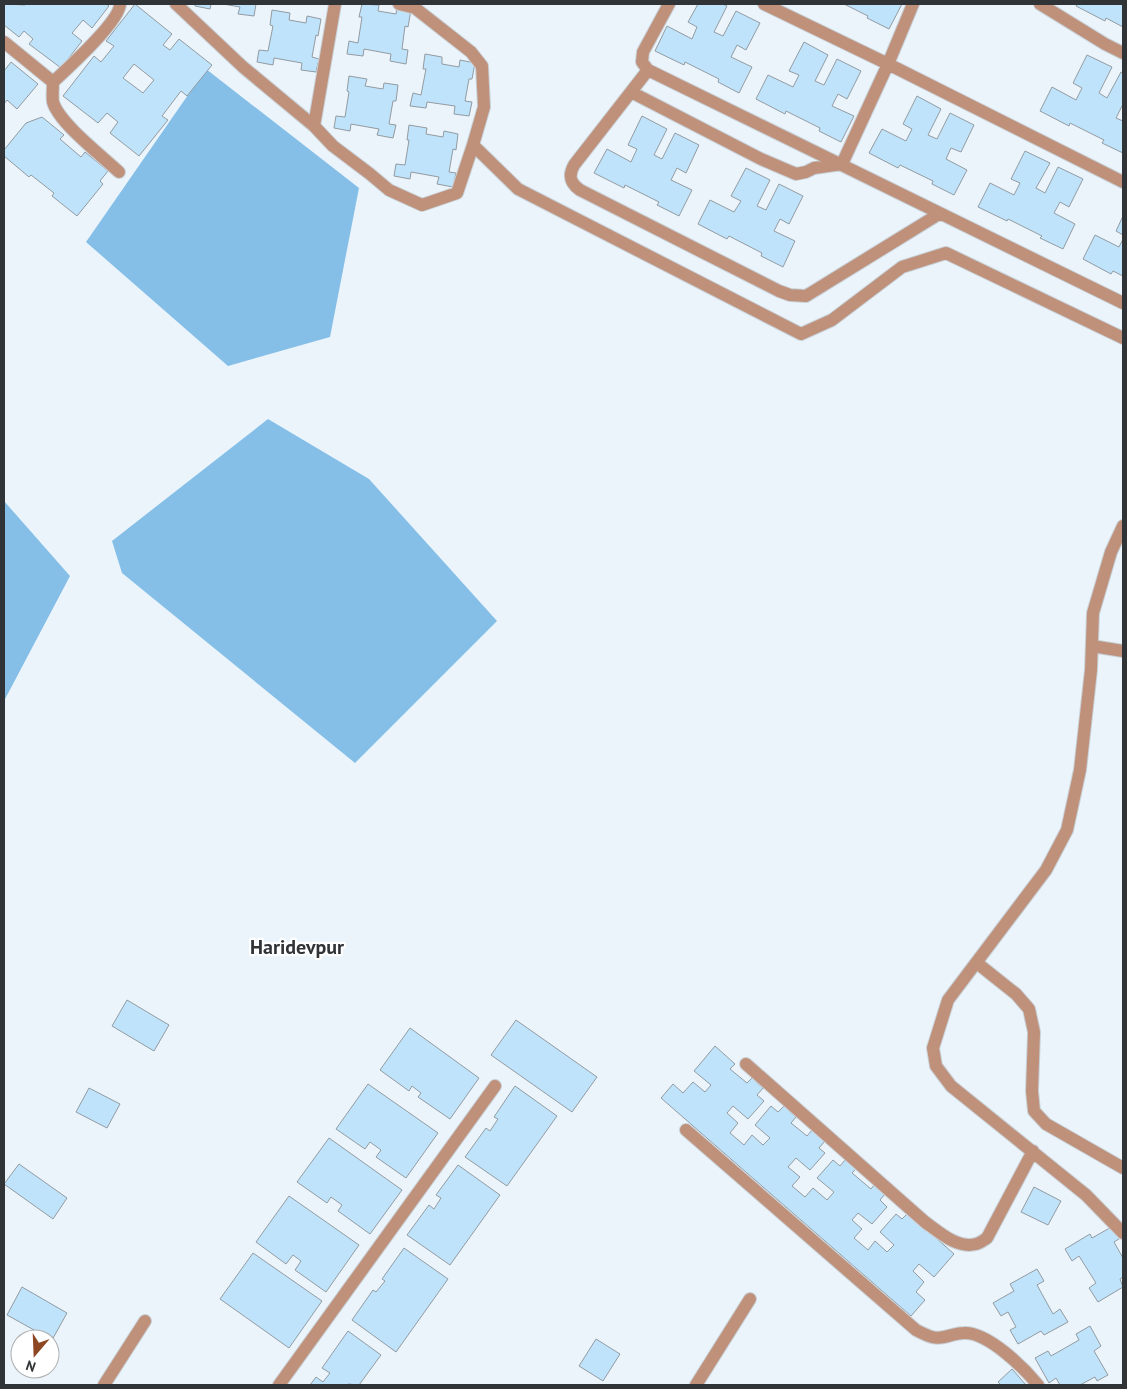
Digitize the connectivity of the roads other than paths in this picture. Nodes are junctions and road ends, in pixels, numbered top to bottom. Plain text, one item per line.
1 (120, 4) edge
2 (176, 4) edge
3 (335, 4) edge
4 (398, 4) edge
5 (669, 4) edge
6 (764, 4) edge
7 (913, 4) edge
8 (1040, 4) edge
9 (416, 6) edge
10 (4, 42) edge
11 (1123, 53) edge
12 (888, 64) junction
13 (648, 70) junction
14 (53, 82) junction
15 (631, 92) junction
16 (314, 126) junction
17 (473, 145) junction
18 (842, 164) junction
19 (119, 172) dead end
20 (1123, 182) edge
21 (939, 214) junction
22 (1123, 303) edge
23 (1123, 338) edge
24 (1123, 526) edge
25 (1092, 646) junction
26 (1123, 651) edge
27 (977, 963) junction
28 (746, 1064) dead end
29 (495, 1086) dead end
30 (686, 1130) dead end
31 (1033, 1151) junction
32 (1123, 1168) edge
33 (1123, 1232) edge
34 (750, 1300) dead end
35 (145, 1321) dead end
36 (104, 1385) edge
37 (279, 1385) edge
38 (696, 1385) edge
39 (1038, 1385) edge

1 - 14 street
2 - 16 street
3 - 16 street
4 - 9 street
5 - 13 street
6 - 12 street
7 - 12 street
8 - 11 street
9 - 17 street
10 - 14 street
12 - 18 street
12 - 20 street
13 - 15 street
13 - 18 street
14 - 19 street
15 - 18 street
15 - 21 street
16 - 17 street
17 - 23 street
18 - 21 street
21 - 22 street
24 - 25 street
25 - 26 street
25 - 27 street
27 - 31 street
27 - 32 street
28 - 31 street
29 - 37 street
30 - 39 street
31 - 33 street
34 - 38 street
35 - 36 street

